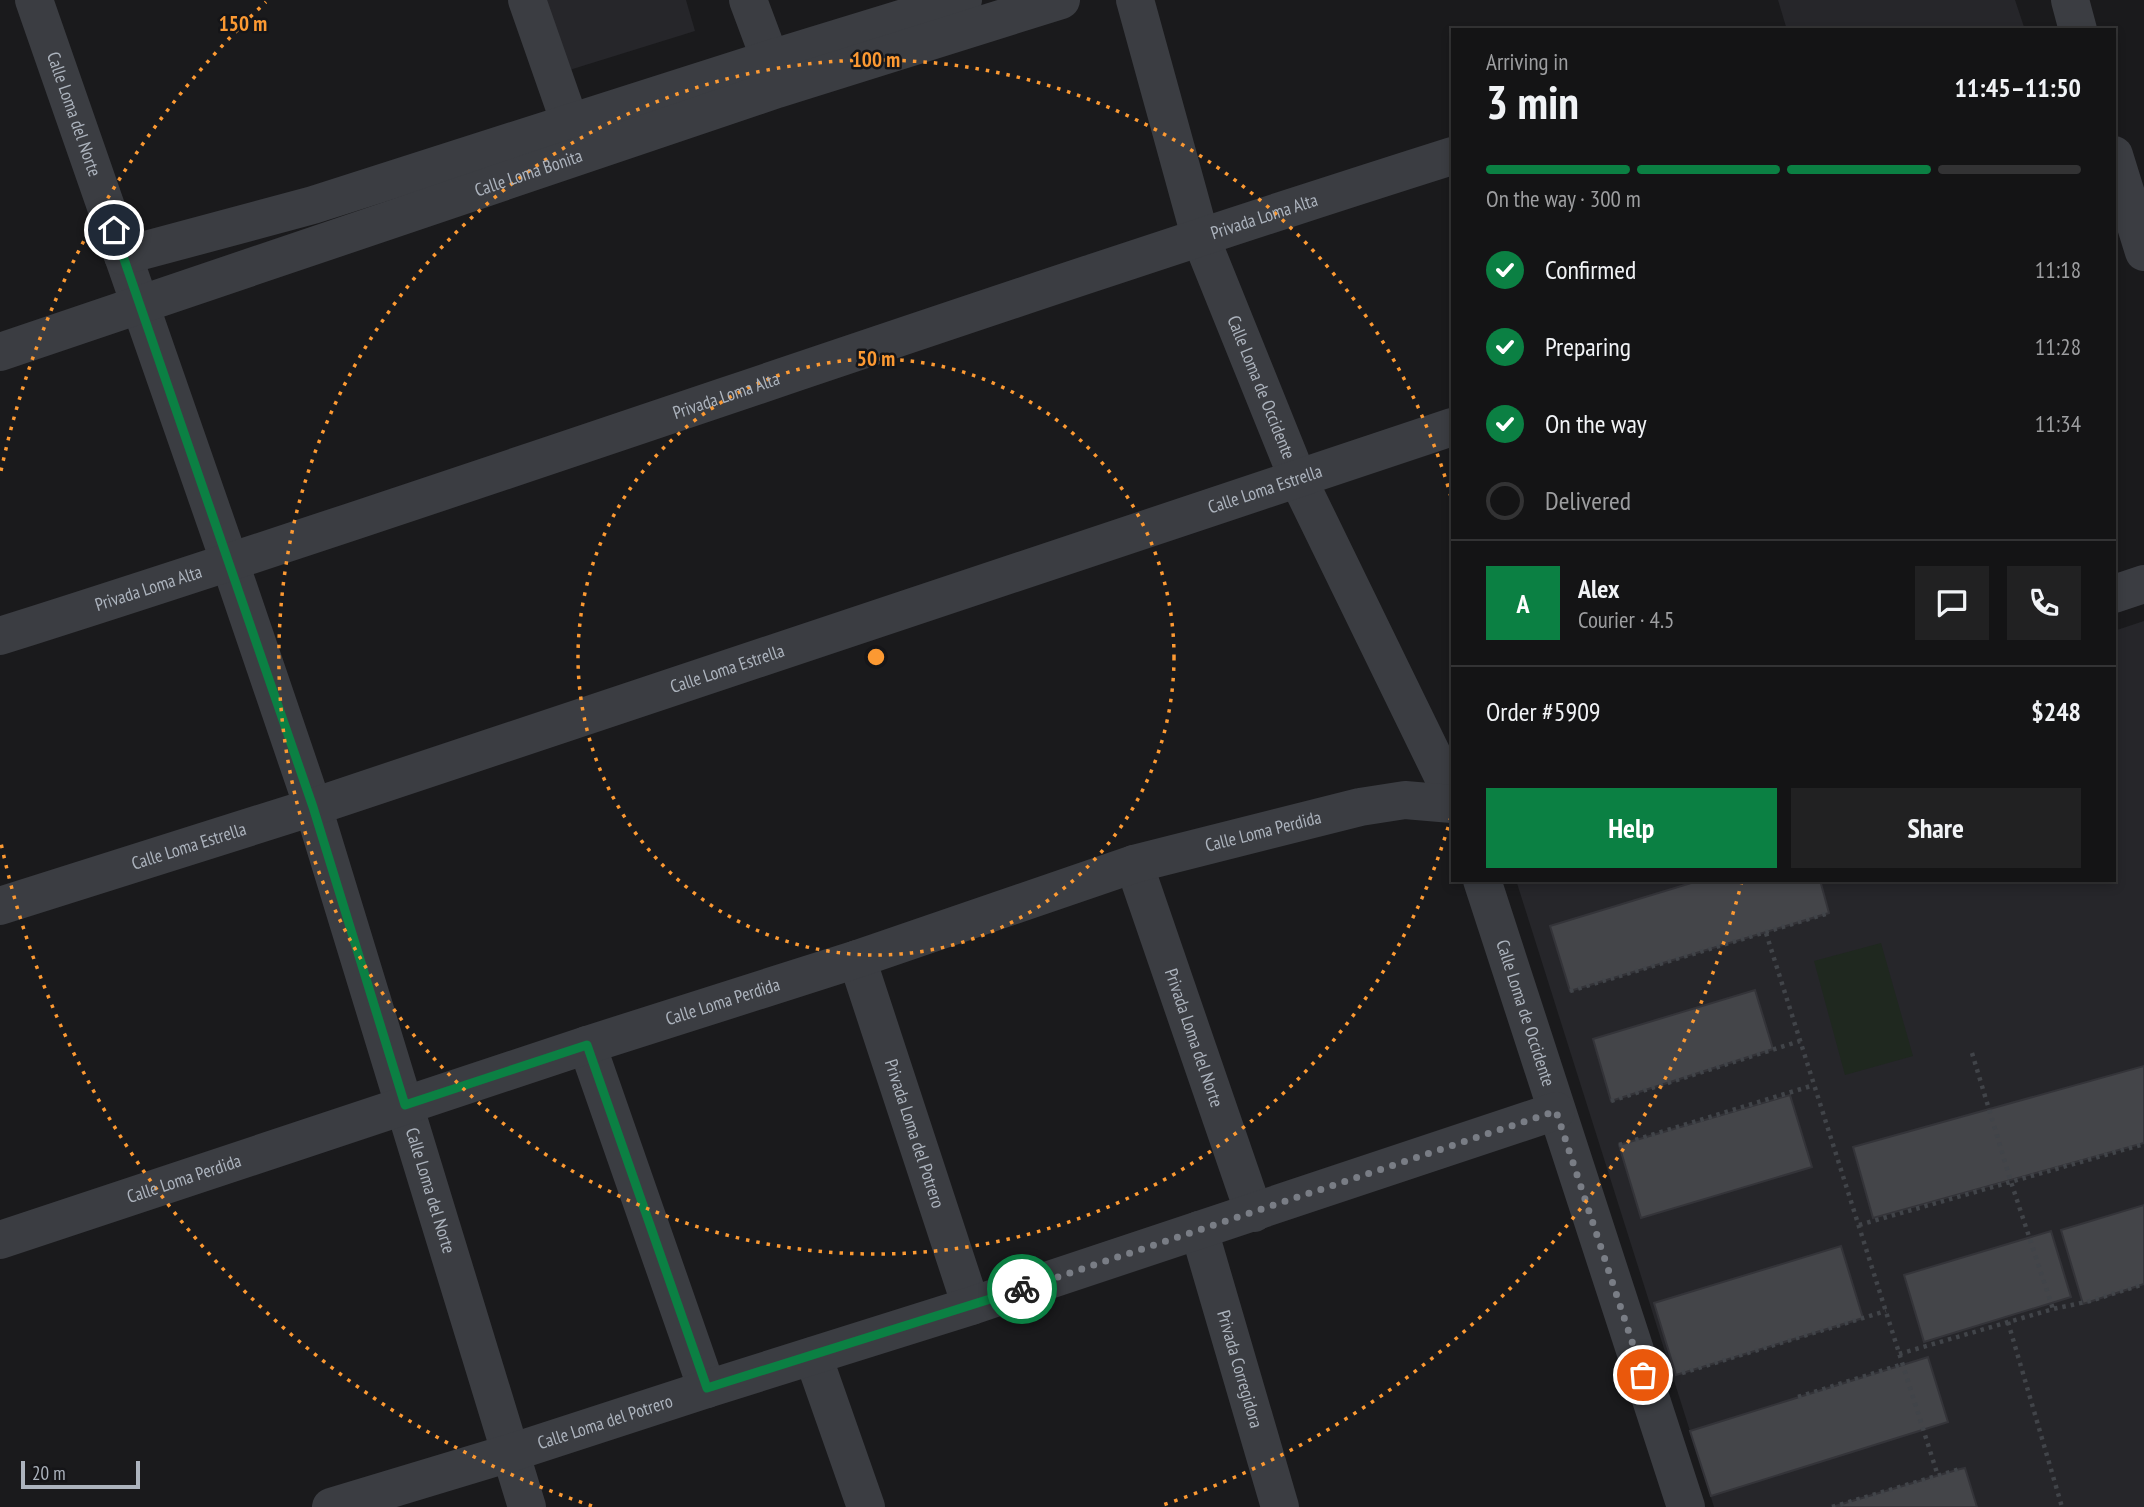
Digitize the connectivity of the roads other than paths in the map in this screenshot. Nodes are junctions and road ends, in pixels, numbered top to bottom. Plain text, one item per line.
1 (34, 0) edge
2 (527, 0) edge
3 (748, 0) edge
4 (963, 0) edge
5 (1061, 0) edge
6 (1135, 0) edge
7 (2070, 0) edge
8 (2077, 28) edge
9 (770, 59) junction
10 (570, 123) junction
11 (1451, 156) edge
12 (2116, 161) edge
13 (2129, 203) edge
14 (1200, 236) junction
15 (2144, 252) edge
16 (123, 256) junction
17 (140, 305) junction
18 (0, 352) edge
19 (1451, 428) edge
20 (1298, 479) junction
21 (230, 563) junction
22 (2144, 584) edge
23 (2116, 593) edge
24 (0, 636) edge
25 (1451, 792) edge
26 (1451, 804) edge
27 (313, 807) junction
28 (1134, 864) junction
29 (1483, 882) edge
30 (0, 906) edge
31 (857, 959) junction
32 (587, 1045) junction
33 (405, 1105) junction
34 (1556, 1111) junction
35 (1254, 1213) junction
36 (1199, 1230) junction
37 (0, 1240) edge
38 (971, 1306) junction
39 (813, 1356) junction
40 (707, 1388) junction
41 (510, 1454) junction
42 (331, 1507) edge
43 (527, 1507) edge
44 (866, 1507) edge
45 (1280, 1507) edge
46 (1686, 1507) edge

1 - 16 street, Calle Loma del Norte
2 - 10 street
3 - 9 street
4 - 9 street
5 - 17 street, Calle Loma Bonita
6 - 14 street, Calle Loma de Occidente
7 - 8 street
9 - 10 street
10 - 16 street
11 - 14 street, Privada Loma Alta
12 - 13 street
13 - 15 street
14 - 20 street, Calle Loma de Occidente
14 - 21 street, Privada Loma Alta
16 - 17 street, Calle Loma del Norte
17 - 18 street, Calle Loma Bonita
17 - 21 street, Calle Loma del Norte
19 - 20 street, Calle Loma Estrella
20 - 25 street, Calle Loma de Occidente
20 - 27 street, Calle Loma Estrella
21 - 24 street, Privada Loma Alta
21 - 27 street, Calle Loma del Norte
22 - 23 street
26 - 28 street, Calle Loma Perdida
27 - 30 street, Calle Loma Estrella
27 - 33 street, Calle Loma del Norte
28 - 31 street, Calle Loma Perdida
28 - 35 street, Privada Loma del Norte
29 - 34 street, Calle Loma de Occidente
31 - 32 street, Calle Loma Perdida
31 - 38 street, Privada Loma del Potrero
32 - 33 street, Calle Loma Perdida
32 - 40 street
33 - 37 street, Calle Loma Perdida
33 - 41 street, Calle Loma del Norte
34 - 35 street, Calle Loma del Potrero
34 - 46 street, Calle Loma de Occidente
35 - 36 street, Calle Loma del Potrero
36 - 38 street, Calle Loma del Potrero
36 - 45 street, Privada Corregidora
38 - 39 street, Calle Loma del Potrero
39 - 40 street, Calle Loma del Potrero
39 - 44 street
40 - 41 street, Calle Loma del Potrero
41 - 42 street, Calle Loma del Potrero
41 - 43 street, Calle Loma del Norte

